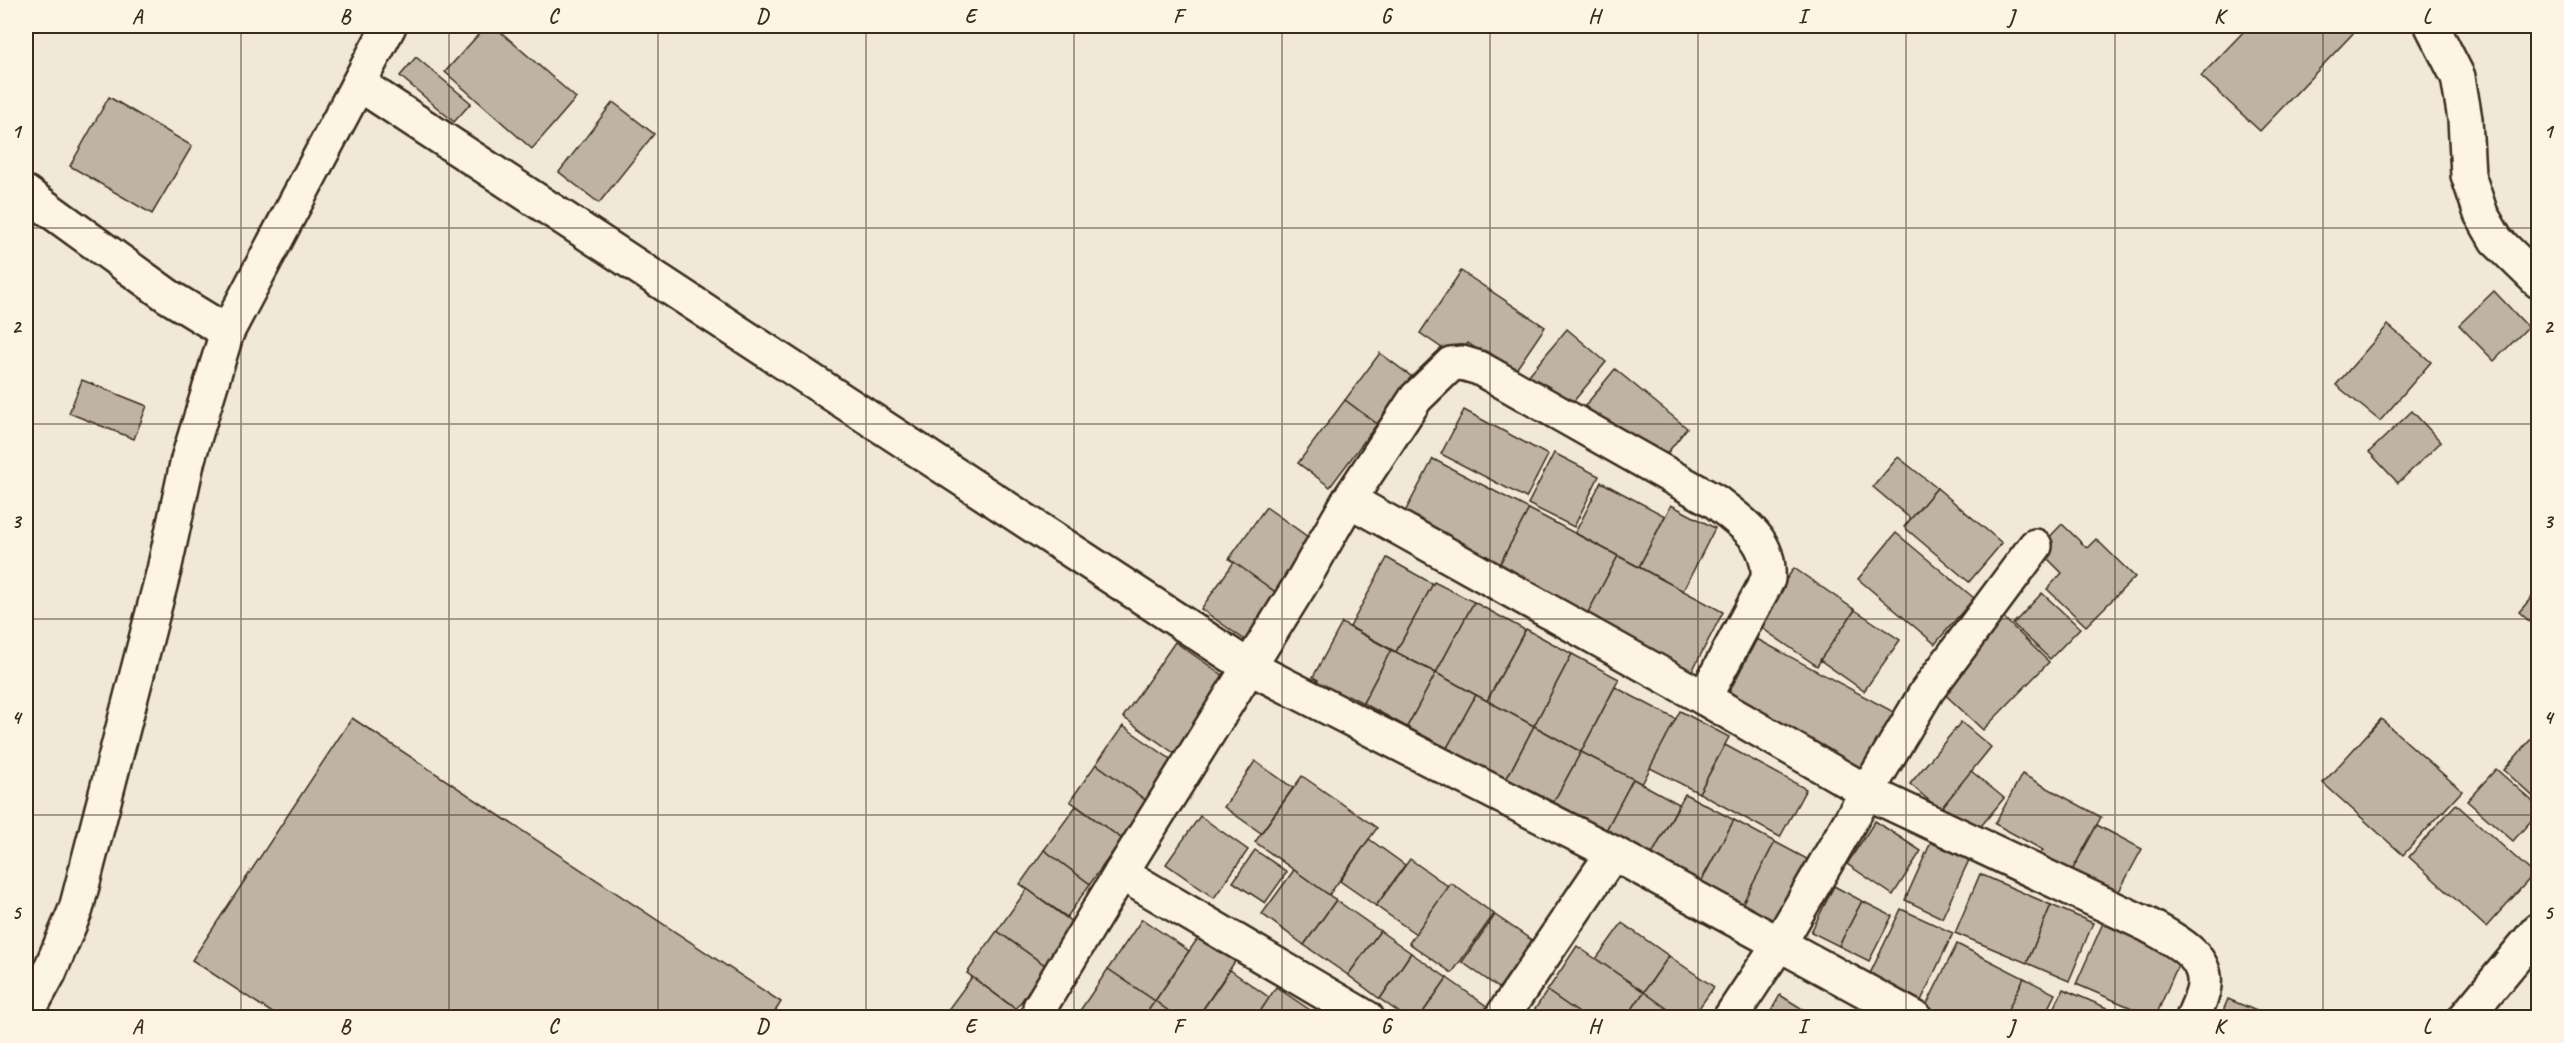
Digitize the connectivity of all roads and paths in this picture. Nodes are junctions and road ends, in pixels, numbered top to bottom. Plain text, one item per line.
1 (389, 26) edge
2 (2432, 26) edge
3 (359, 84) junction
4 (26, 193) edge
5 (2538, 281) edge
6 (227, 332) junction
7 (1349, 500) junction
8 (2035, 546) dead end
9 (1249, 667) junction
10 (1704, 698) junction
11 (1867, 792) junction
12 (1613, 854) junction
13 (1121, 873) junction
14 (2538, 930) edge
15 (1779, 944) junction
16 (26, 1015) edge
17 (1040, 1017) edge
18 (1367, 1017) edge
19 (1501, 1017) edge
20 (1730, 1017) edge
21 (1915, 1017) edge
22 (2193, 1017) edge
23 (2465, 1017) edge

1 - 3 street
2 - 5 street
3 - 6 street
3 - 9 street
4 - 6 street
6 - 16 street
7 - 9 street
7 - 10 street
7 - 10 street
8 - 11 street
9 - 12 street
9 - 13 street
10 - 11 street
11 - 15 street
11 - 22 street
12 - 15 street
12 - 19 street
13 - 17 street
13 - 18 street
14 - 23 street
15 - 20 street
15 - 21 street

